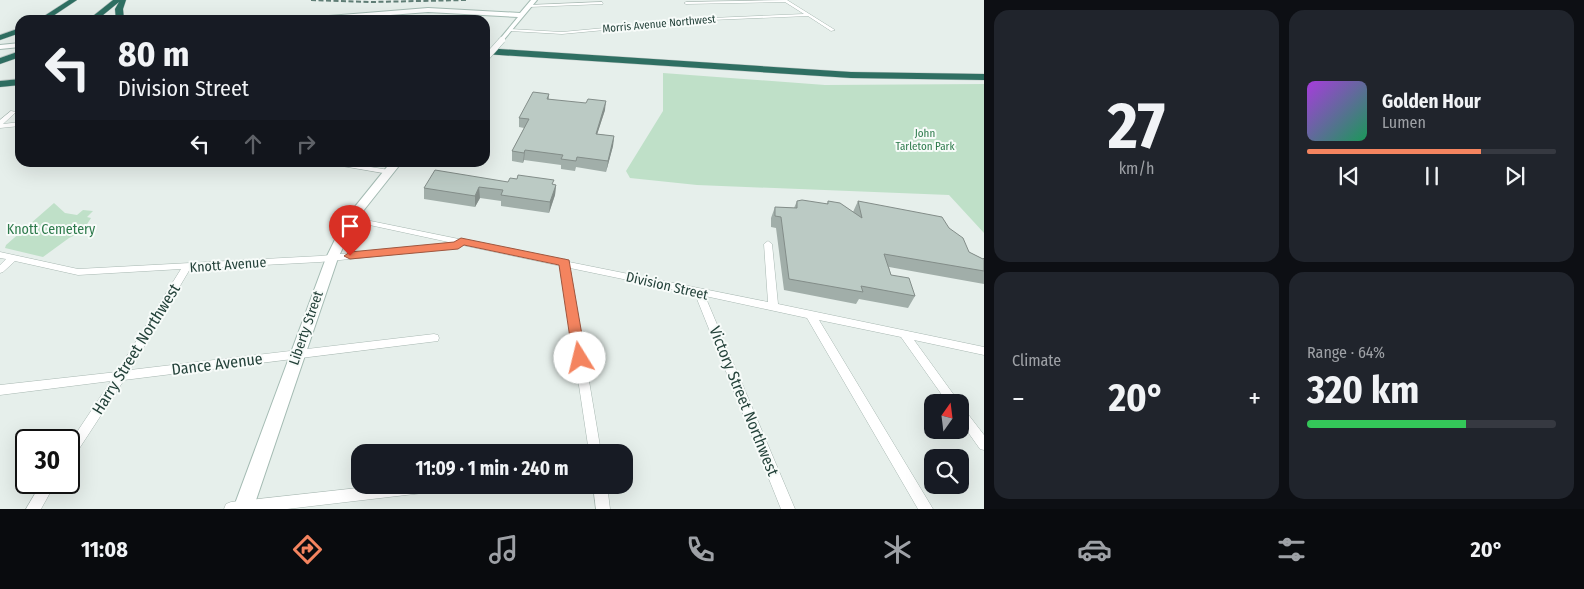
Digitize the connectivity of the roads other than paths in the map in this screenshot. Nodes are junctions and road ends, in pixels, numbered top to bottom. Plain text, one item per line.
1 (74, 0) edge
2 (80, 0) edge
3 (117, 0) edge
4 (123, 0) edge
5 (534, 0) edge
6 (785, 0) edge
7 (602, 3) dead end
8 (686, 3) dead end
9 (528, 6) junction
10 (50, 15) edge
11 (64, 15) edge
12 (98, 15) edge
13 (120, 15) edge
14 (366, 15) edge
15 (522, 15) junction
16 (808, 15) junction
17 (510, 30) junction
18 (833, 30) dead end
19 (15, 32) edge
20 (0, 38) edge
21 (490, 45) edge
22 (15, 46) edge
23 (0, 47) edge
24 (490, 52) edge
25 (490, 53) edge
26 (15, 56) edge
27 (0, 60) edge
28 (984, 70) edge
29 (984, 77) edge
30 (15, 78) edge
31 (0, 79) edge
32 (15, 82) edge
33 (0, 84) edge
34 (12, 112) dead end
35 (15, 124) edge
36 (0, 125) edge
37 (356, 167) edge
38 (393, 167) edge
39 (389, 172) junction
40 (351, 219) junction
41 (459, 243) junction
42 (768, 244) dead end
43 (0, 255) edge
44 (13, 258) junction
45 (332, 258) junction
46 (564, 262) junction
47 (186, 268) junction
48 (0, 270) edge
49 (699, 293) junction
50 (773, 308) junction
51 (811, 316) junction
52 (905, 336) junction
53 (434, 338) dead end
54 (984, 351) edge
55 (297, 355) junction
56 (121, 376) junction
57 (0, 390) edge
58 (947, 394) edge
59 (969, 425) edge
60 (80, 438) edge
61 (593, 444) edge
62 (984, 446) edge
63 (42, 494) edge
64 (361, 494) edge
65 (602, 494) edge
66 (239, 508) edge
67 (33, 509) edge
68 (604, 509) edge
69 (788, 509) edge
70 (926, 509) edge

1 - 10 highway
2 - 11 highway
3 - 12 highway
4 - 13 highway
5 - 9 street
6 - 8 street
6 - 16 street
7 - 9 street
9 - 15 street
14 - 15 street
15 - 17 street
16 - 17 street, Morris Avenue Northwest
16 - 18 street
17 - 25 street, bridge
19 - 20 highway
21 - 28 highway
22 - 23 street
24 - 29 highway
26 - 27 highway
30 - 31 highway
32 - 33 highway
34 - 36 street
35 - 36 street
37 - 39 street
38 - 39 street, Liberty Street
39 - 40 street, Liberty Street
40 - 41 street, Division Street
40 - 45 street, Liberty Street
41 - 45 street, Knott Avenue
41 - 46 street, Division Street
42 - 50 street
43 - 44 street, Knott Avenue
44 - 47 street, Knott Avenue
44 - 48 street
45 - 47 street, Knott Avenue
45 - 55 street, Liberty Street
46 - 49 street, Division Street
46 - 61 street
47 - 56 street, Harry Street Northwest
49 - 50 street, Division Street
49 - 69 street, Victory Street Northwest
50 - 51 street, Division Street
51 - 52 street, Division Street
51 - 70 street
52 - 54 street, Division Street
52 - 58 street
53 - 55 street, Dance Avenue
55 - 56 street, Dance Avenue
55 - 66 street, Liberty Street
56 - 57 street, Dance Avenue
56 - 60 street, Harry Street Northwest
59 - 62 street
63 - 67 street
64 - 66 street
65 - 68 street

